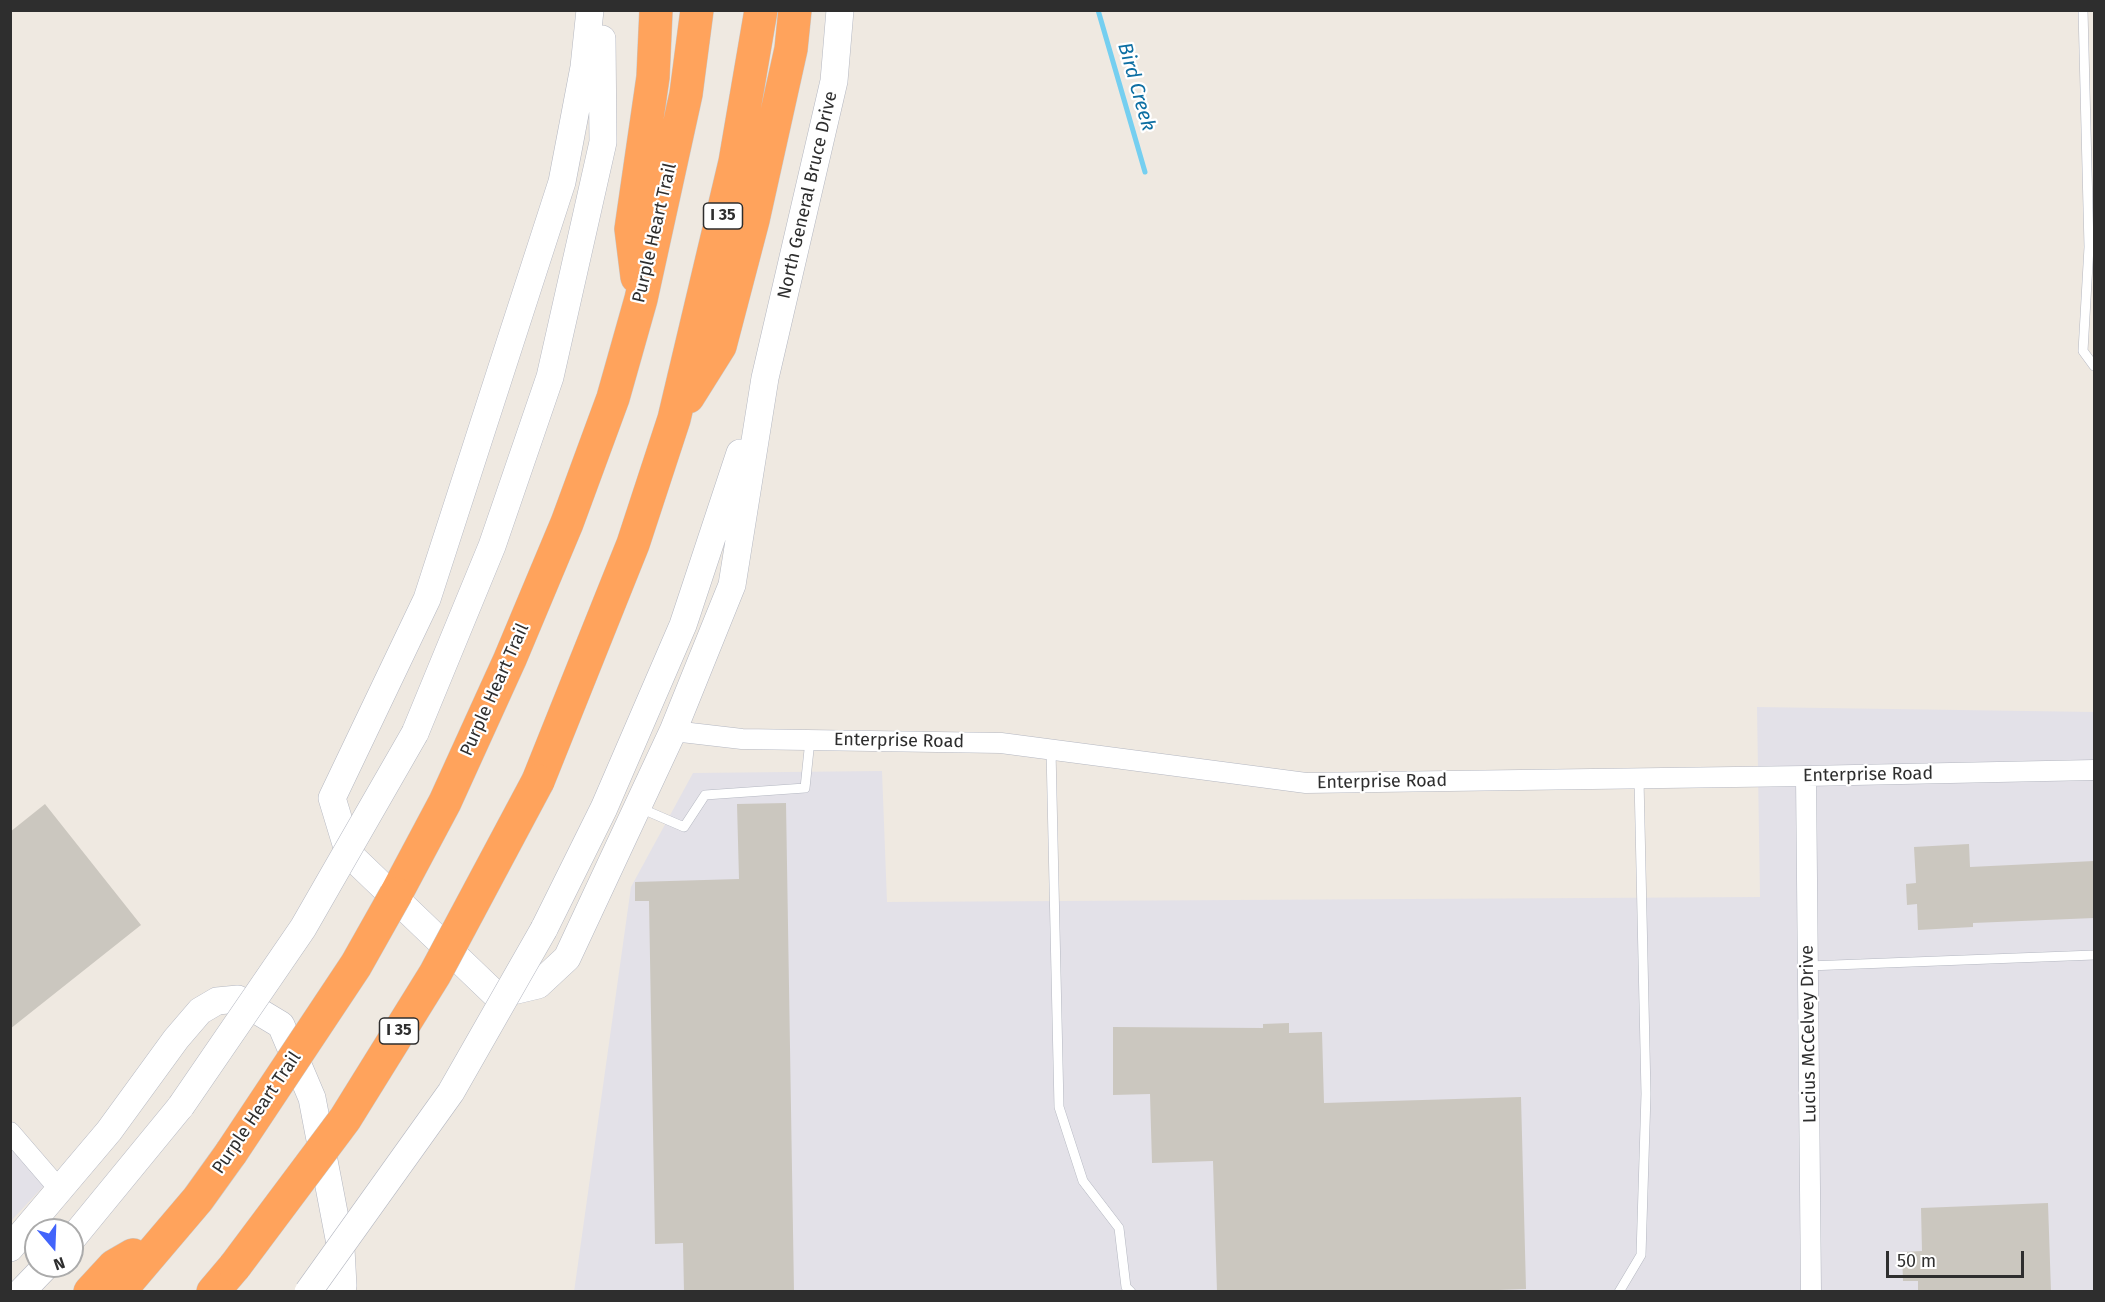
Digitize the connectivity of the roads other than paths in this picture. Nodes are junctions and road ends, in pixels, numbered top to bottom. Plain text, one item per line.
1 (590, 10) edge
2 (601, 10) edge
3 (656, 10) edge
4 (697, 10) edge
5 (761, 10) edge
6 (795, 10) edge
7 (840, 10) edge
8 (2083, 10) edge
9 (640, 299) junction
10 (2094, 366) edge
11 (765, 378) junction
12 (674, 418) junction
13 (673, 731) junction
14 (810, 740) junction
15 (1051, 750) junction
16 (2094, 770) edge
17 (1806, 777) junction
18 (1639, 779) junction
19 (638, 807) junction
20 (2094, 956) edge
21 (1808, 966) junction
22 (10, 1132) edge
23 (60, 1190) junction
24 (84, 1224) edge
25 (170, 1233) junction
26 (10, 1248) edge
27 (34, 1278) edge
28 (21, 1292) edge
29 (90, 1292) edge
30 (119, 1292) edge
31 (213, 1292) edge
32 (308, 1292) edge
33 (339, 1292) edge
34 (1131, 1292) edge
35 (1620, 1292) edge
36 (1811, 1292) edge

1 - 19 main road
2 - 24 main road, bridge
3 - 9 highway
4 - 9 highway, Purple Heart Trail
5 - 12 highway, I 35
6 - 12 highway
7 - 11 main road, North General Bruce Drive
8 - 10 lane
9 - 25 highway, Purple Heart Trail, bridge
11 - 13 main road
11 - 32 main road, bridge
12 - 31 highway, I 35, bridge
13 - 14 street, Enterprise Road
13 - 19 main road
14 - 15 street, Enterprise Road
14 - 19 lane
15 - 18 street, Enterprise Road
15 - 34 lane
16 - 17 street, Enterprise Road
17 - 18 street, Enterprise Road
17 - 21 street, Lucius McCelvey Drive
18 - 35 lane
20 - 21 lane
21 - 36 street, Lucius McCelvey Drive
22 - 23 street
23 - 26 main road
23 - 33 main road
25 - 29 highway
25 - 30 highway, Purple Heart Trail
27 - 28 main road

